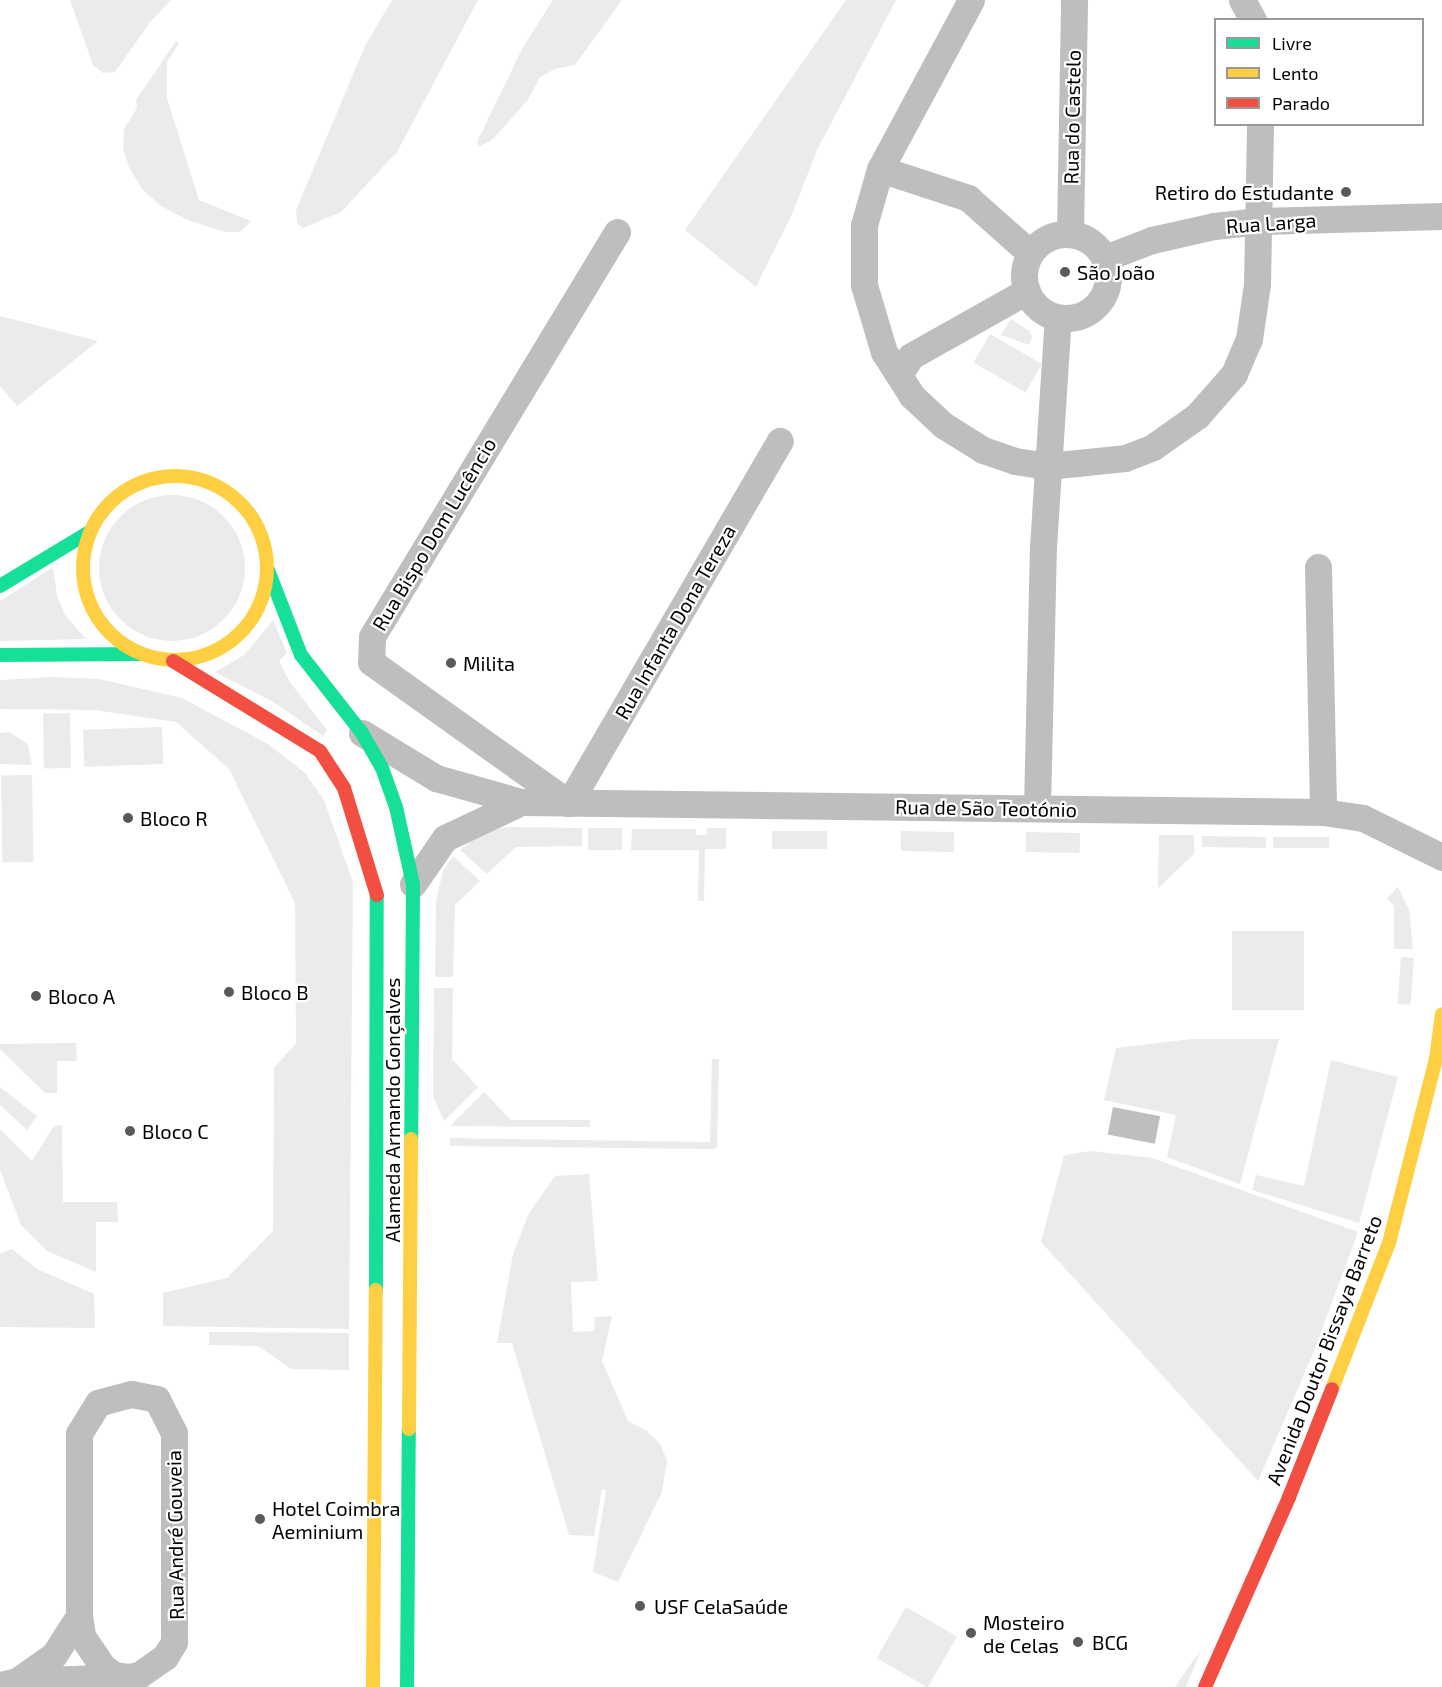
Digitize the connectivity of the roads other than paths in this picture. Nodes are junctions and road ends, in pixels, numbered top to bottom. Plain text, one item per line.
1 (971, 0) edge
2 (1074, 0) edge
3 (1242, 0) edge
4 (1252, 18) edge
5 (1260, 126) edge
6 (880, 169) junction
7 (1442, 216) edge
8 (1260, 221) junction
9 (617, 232) dead end
10 (1070, 234) junction
11 (1030, 253) junction
12 (1105, 258) junction
13 (1027, 291) junction
14 (1058, 317) junction
15 (899, 375) junction
16 (780, 441) dead end
17 (1048, 466) junction
18 (89, 532) junction
19 (1318, 567) dead end
20 (268, 570) junction
21 (0, 586) edge
22 (139, 654) junction
23 (0, 655) edge
24 (173, 661) junction
25 (362, 733) junction
26 (521, 802) junction
27 (569, 803) junction
28 (1037, 808) junction
29 (1323, 812) junction
30 (1442, 857) edge
31 (413, 884) junction
32 (1442, 1014) edge
33 (79, 1617) junction
34 (128, 1677) junction
35 (9, 1683) edge
36 (373, 1687) edge
37 (407, 1687) edge
38 (1205, 1687) edge

1 - 6 street
2 - 10 street, Rua do Castelo
3 - 4 street
5 - 8 street
6 - 11 street
6 - 15 street
7 - 8 street, Rua Larga
8 - 12 street, Rua Larga
8 - 17 street
9 - 27 street, Rua Bispo Dom Lucêncio
10 - 11 street
10 - 12 street
11 - 13 street
12 - 14 street
13 - 14 street
13 - 15 street
14 - 17 street
15 - 17 street
16 - 27 street, Rua Infanta Dona Tereza
17 - 28 street
18 - 20 main road
18 - 21 main road
18 - 22 main road
19 - 29 street
20 - 24 main road
20 - 25 main road, Alameda Armando Gonçalves
22 - 23 main road
22 - 24 main road
24 - 36 main road, Alameda Armando Gonçalves
25 - 26 street
25 - 31 main road, Alameda Armando Gonçalves
26 - 27 street, Rua de São Teotónio
26 - 31 street
27 - 28 street, Rua de São Teotónio
28 - 29 street, Rua de São Teotónio
29 - 30 street, Rua de São Teotónio
31 - 37 main road, Alameda Armando Gonçalves
32 - 38 main road, Avenida Doutor Bissaya Barreto
33 - 34 street, Rua André Gouveia
33 - 34 street, Rua André Gouveia
33 - 35 street, Rua André Gouveia
34 - 35 street, Rua André Gouveia

